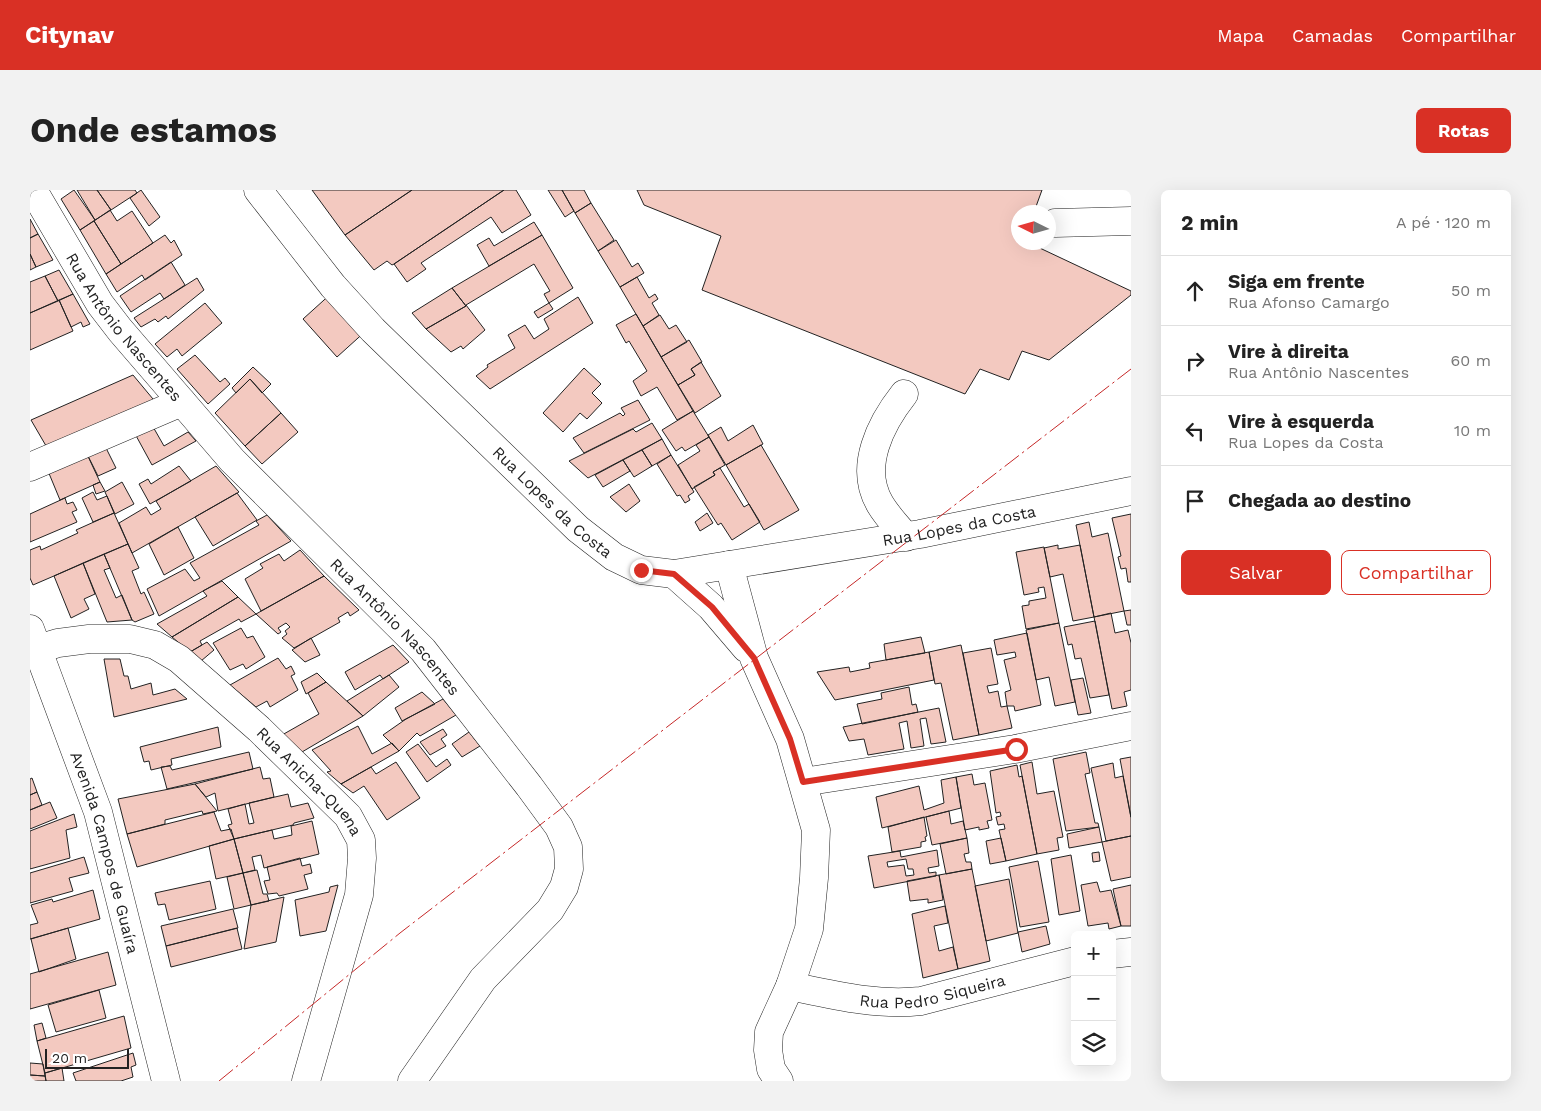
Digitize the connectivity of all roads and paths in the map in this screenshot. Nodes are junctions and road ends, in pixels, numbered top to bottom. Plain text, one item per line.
1 (33, 190) edge
2 (258, 190) edge
3 (1131, 221) edge
4 (1056, 223) edge
5 (904, 394) dead end
6 (182, 402) junction
7 (30, 467) edge
8 (1131, 491) edge
9 (906, 537) junction
10 (729, 565) junction
11 (674, 574) junction
12 (34, 639) edge
13 (754, 658) junction
14 (1131, 726) edge
15 (803, 782) junction
16 (1131, 952) edge
17 (1116, 954) edge
18 (1071, 962) edge
19 (790, 986) junction
20 (166, 1081) edge
21 (306, 1081) edge
22 (412, 1081) edge
23 (779, 1081) edge

1 - 6 street, Rua Antônio Nascentes
2 - 11 street, Rua Lopes da Costa
3 - 4 street
5 - 9 street
6 - 7 street
6 - 22 street, Rua Antônio Nascentes
8 - 9 street, Rua Lopes da Costa
9 - 10 street, Rua Lopes da Costa
10 - 11 street, Rua Lopes da Costa
10 - 13 street
11 - 13 street
12 - 20 street, Avenida Campos de Guaíra
12 - 21 street, Rua Anicha-Quena
13 - 15 street
14 - 15 street
15 - 19 street
16 - 17 street
18 - 19 street, Rua Pedro Siqueira
19 - 23 street

